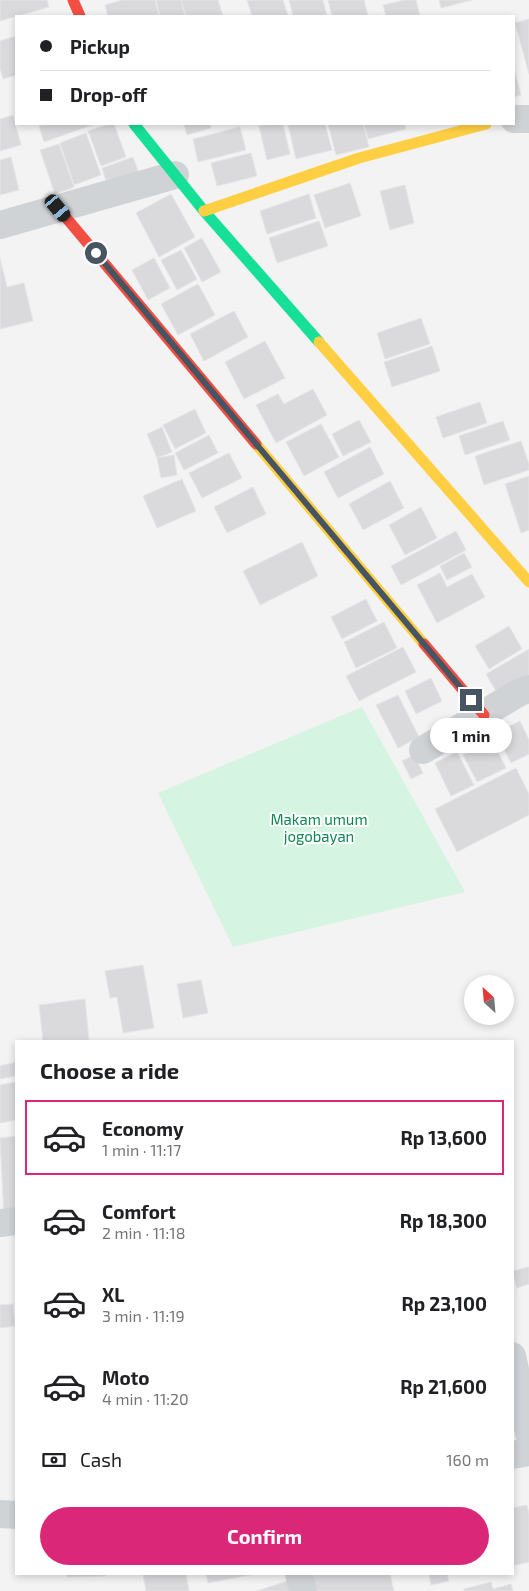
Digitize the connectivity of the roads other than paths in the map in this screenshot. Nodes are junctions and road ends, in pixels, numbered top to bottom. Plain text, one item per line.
1 (73, 0) edge
2 (80, 15) edge
3 (515, 119) edge
4 (529, 119) edge
5 (135, 125) edge
6 (482, 125) edge
7 (175, 175) junction
8 (58, 208) junction
9 (204, 211) junction
10 (0, 225) edge
11 (529, 582) edge
12 (526, 698) edge
13 (484, 715) junction
14 (422, 750) dead end
15 (15, 1221) edge
16 (0, 1223) edge
17 (514, 1365) edge
18 (529, 1433) edge
19 (529, 1452) edge
20 (514, 1455) edge
21 (0, 1514) edge
22 (15, 1515) edge
23 (299, 1575) edge
24 (303, 1591) edge

1 - 2 street
3 - 4 street
5 - 7 street
6 - 9 street
7 - 8 street
7 - 9 street
8 - 10 street
8 - 13 street
9 - 11 street
12 - 13 street
13 - 14 street
15 - 16 street
17 - 18 street
19 - 20 street
21 - 22 street
23 - 24 street

